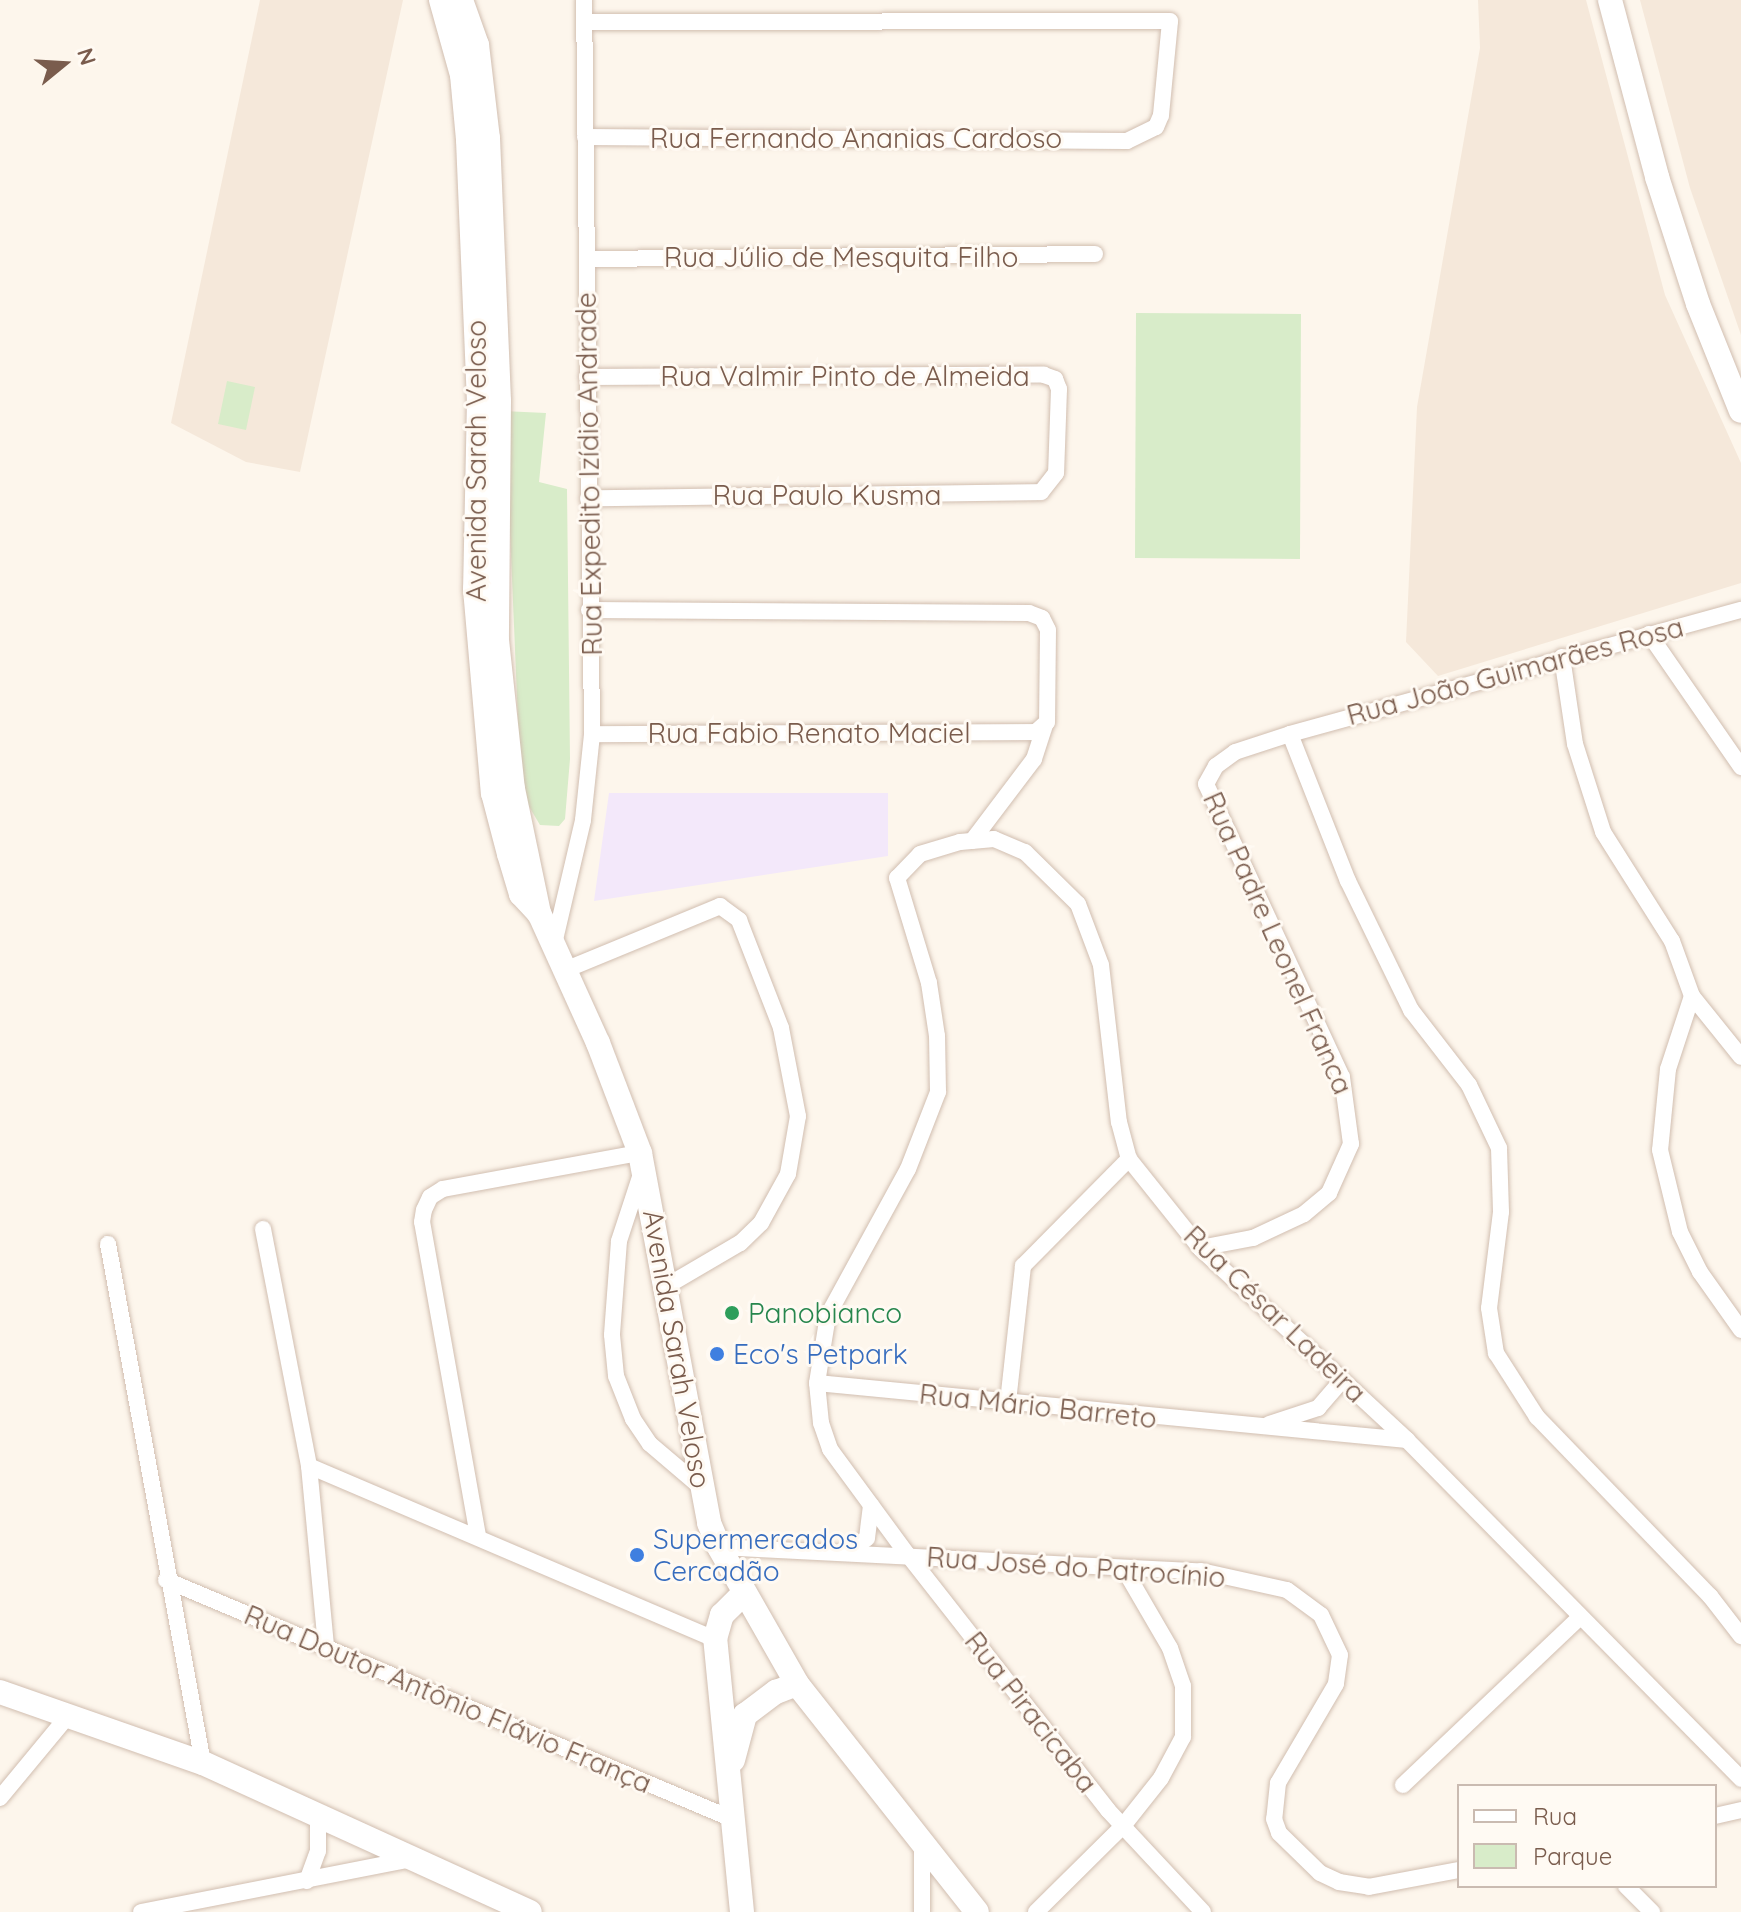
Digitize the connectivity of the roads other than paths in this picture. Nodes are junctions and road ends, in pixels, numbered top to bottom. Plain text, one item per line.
1 (441, 0) edge
2 (461, 0) edge
3 (584, 0) edge
4 (1610, 0) edge
5 (585, 22) junction
6 (585, 137) junction
7 (1095, 254) dead end
8 (587, 259) junction
9 (587, 377) junction
10 (1741, 411) edge
11 (1056, 473) joint
12 (588, 498) junction
13 (589, 610) junction
14 (1741, 610) edge
15 (1649, 634) junction
16 (1562, 657) junction
17 (1045, 726) junction
18 (592, 734) junction
19 (1290, 734) junction
20 (1741, 767) edge
21 (972, 841) junction
22 (920, 854) joint
23 (539, 913) junction
24 (554, 944) junction
25 (565, 970) junction
26 (1692, 996) junction
27 (1741, 1057) edge
28 (642, 1159) junction
29 (1129, 1159) junction
30 (263, 1229) dead end
31 (108, 1244) dead end
32 (1200, 1248) junction
33 (665, 1287) junction
34 (1741, 1330) edge
35 (1342, 1380) junction
36 (817, 1383) junction
37 (1008, 1402) junction
38 (1260, 1427) junction
39 (1407, 1440) junction
40 (309, 1466) junction
41 (703, 1489) junction
42 (870, 1503) junction
43 (478, 1536) junction
44 (719, 1547) junction
45 (850, 1551) junction
46 (907, 1554) junction
47 (1124, 1569) junction
48 (166, 1580) junction
49 (742, 1595) junction
50 (1579, 1618) junction
51 (1741, 1636) edge
52 (326, 1647) junction
53 (716, 1649) junction
54 (797, 1684) junction
55 (0, 1692) edge
56 (756, 1704) junction
57 (67, 1717) junction
58 (203, 1763) junction
59 (1741, 1779) edge
60 (1403, 1785) dead end
61 (727, 1790) junction
62 (0, 1798) edge
63 (1741, 1810) edge
64 (318, 1813) junction
65 (1717, 1816) edge
66 (730, 1818) junction
67 (1123, 1826) junction
68 (922, 1842) junction
69 (415, 1858) junction
70 (1457, 1870) edge
71 (307, 1881) junction
72 (1628, 1888) edge
73 (141, 1912) edge
74 (530, 1912) edge
75 (742, 1912) edge
76 (922, 1912) edge
77 (977, 1912) edge
78 (1036, 1912) edge
79 (1203, 1912) edge
80 (1652, 1912) edge

1 - 23 main road, Avenida Sarah Veloso
2 - 23 main road, Avenida Sarah Veloso
3 - 5 street, Rua Expedito Izídio Andrade
4 - 10 main road
5 - 6 street, Rua Expedito Izídio Andrade
5 - 6 street, Rua Fernando Ananias Cardoso
6 - 8 street, Rua Expedito Izídio Andrade
7 - 8 street, Rua Júlio de Mesquita Filho
8 - 9 street, Rua Expedito Izídio Andrade
9 - 11 street, Rua Valmir Pinto de Almeida
9 - 12 street, Rua Expedito Izídio Andrade
11 - 12 street, Rua Paulo Kusma
12 - 13 street, Rua Expedito Izídio Andrade
13 - 17 street
13 - 18 street, Rua Expedito Izídio Andrade
14 - 15 street, Rua João Guimarães Rosa
15 - 16 street, Rua João Guimarães Rosa
15 - 20 street
16 - 19 street, Rua João Guimarães Rosa
16 - 26 street
17 - 18 street, Rua Fabio Renato Maciel
17 - 21 street
18 - 24 street, Rua Expedito Izídio Andrade
19 - 32 street, Rua Padre Leonel Franca
19 - 51 street
21 - 22 street, Rua César Ladeira
21 - 29 street, Rua César Ladeira
22 - 36 street, Rua Piracicaba
23 - 24 main road, Avenida Sarah Veloso
24 - 25 main road, Avenida Sarah Veloso
25 - 28 main road, Avenida Sarah Veloso
25 - 33 street
26 - 27 street
26 - 34 street
28 - 33 main road, Avenida Sarah Veloso
28 - 41 street
28 - 43 street
29 - 32 street, Rua César Ladeira
29 - 37 street
30 - 40 street
31 - 48 street
32 - 35 street, Rua César Ladeira
33 - 41 main road, Avenida Sarah Veloso
35 - 38 street, Rua Mário Barreto
35 - 39 street, Rua César Ladeira
36 - 37 street, Rua Mário Barreto
36 - 42 street, Rua Piracicaba
37 - 38 street, Rua Mário Barreto
38 - 39 street, Rua Mário Barreto
39 - 50 street, Rua César Ladeira
40 - 43 street
40 - 52 street
41 - 44 main road, Avenida Sarah Veloso
42 - 45 street
42 - 46 street, Rua Piracicaba
43 - 53 street
44 - 45 street, Rua José do Patrocínio
44 - 49 main road, Avenida Sarah Veloso
45 - 46 street, Rua José do Patrocínio
46 - 47 street, Rua José do Patrocínio
46 - 67 street, Rua Piracicaba
47 - 67 street
47 - 70 street, Rua José do Patrocínio
48 - 52 street, Rua Doutor Antônio Flávio França
48 - 58 street
49 - 53 main road
49 - 54 main road, Avenida Sarah Veloso
50 - 59 street, Rua César Ladeira
50 - 60 street
52 - 66 street, Rua Doutor Antônio Flávio França
53 - 56 main road
53 - 61 main road
54 - 56 main road
54 - 68 main road, Avenida Sarah Veloso
55 - 57 main road
56 - 61 main road
57 - 58 main road
57 - 62 street
58 - 64 main road
61 - 66 main road
63 - 65 street
64 - 69 main road
64 - 71 street
66 - 75 main road
67 - 78 street
67 - 79 street, Rua Piracicaba
68 - 76 street
68 - 77 main road, Avenida Sarah Veloso
69 - 71 street
69 - 74 main road
71 - 73 street
72 - 80 street

